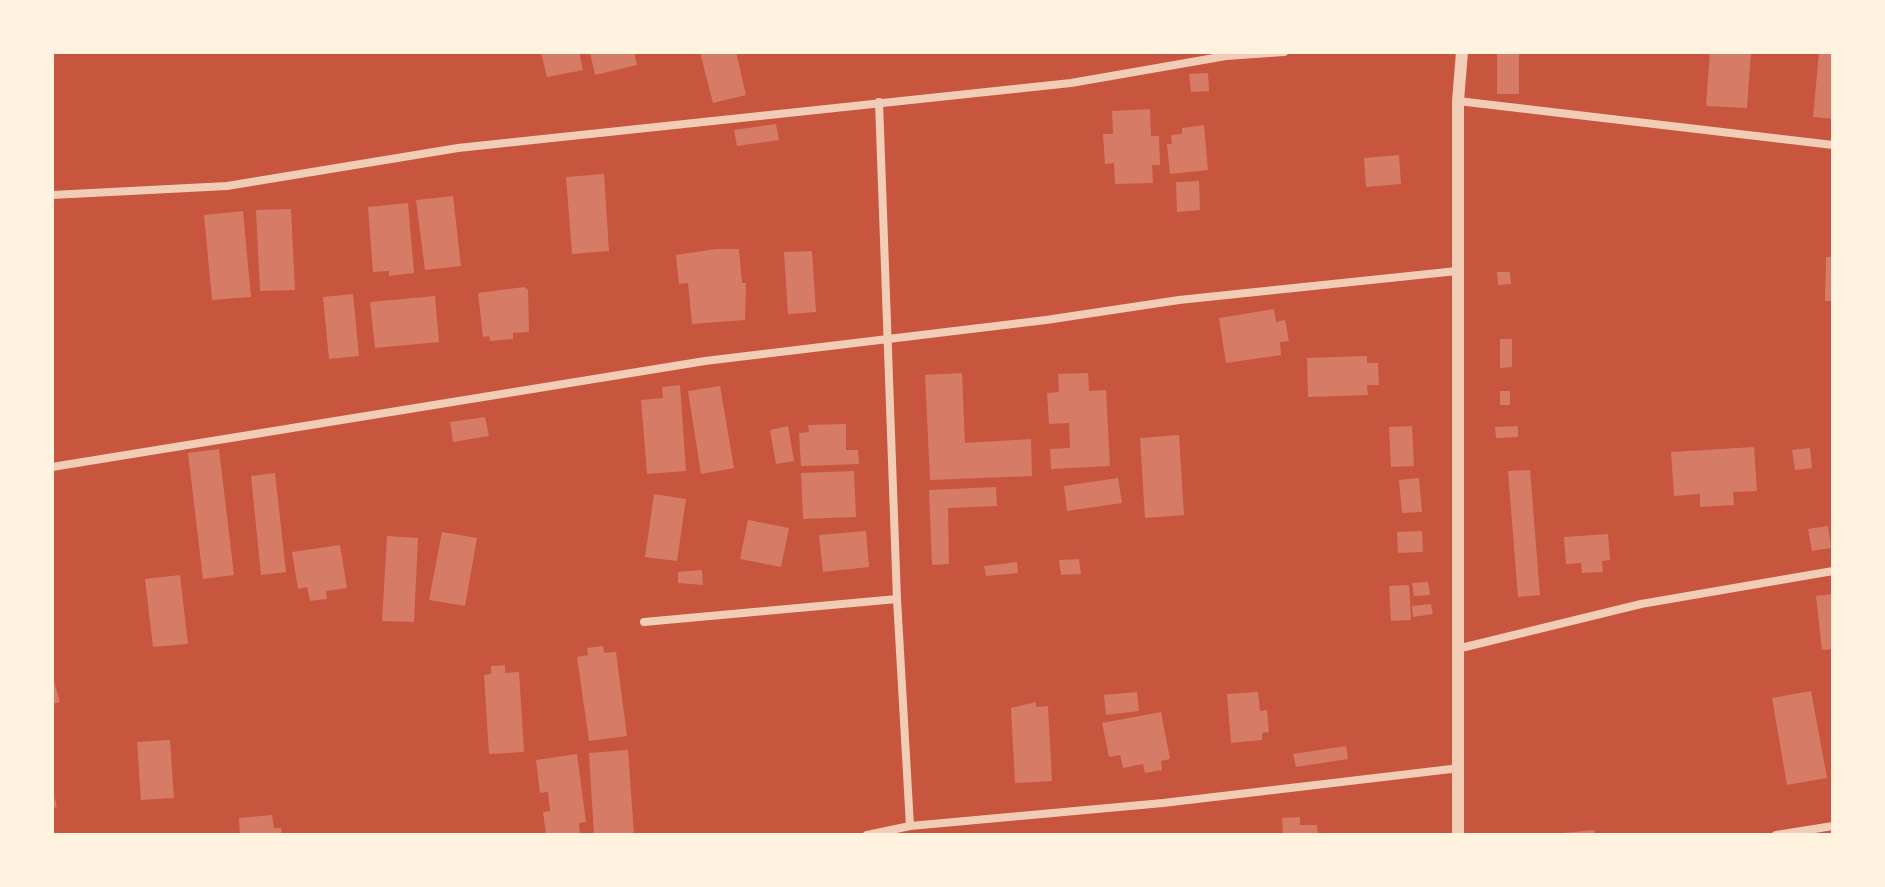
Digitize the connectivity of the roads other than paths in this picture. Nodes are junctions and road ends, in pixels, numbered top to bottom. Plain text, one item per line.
1 (1284, 52) edge
2 (1462, 52) edge
3 (1458, 101) junction
4 (879, 102) junction
5 (1833, 145) edge
6 (52, 195) edge
7 (1457, 271) junction
8 (885, 339) junction
9 (52, 467) edge
10 (1833, 571) edge
11 (897, 599) junction
12 (644, 622) dead end
13 (1461, 648) junction
14 (1460, 768) junction
15 (910, 826) junction
16 (1833, 826) edge
17 (867, 835) edge
18 (1458, 835) edge
19 (1776, 835) edge

1 - 4 street
2 - 3 street
3 - 5 street
3 - 7 street
4 - 6 street
4 - 8 street
7 - 8 street
7 - 13 street
8 - 9 street
8 - 11 street
10 - 13 street
11 - 12 street
11 - 15 street
13 - 14 street
14 - 15 street
14 - 18 street
15 - 17 street
16 - 19 street

